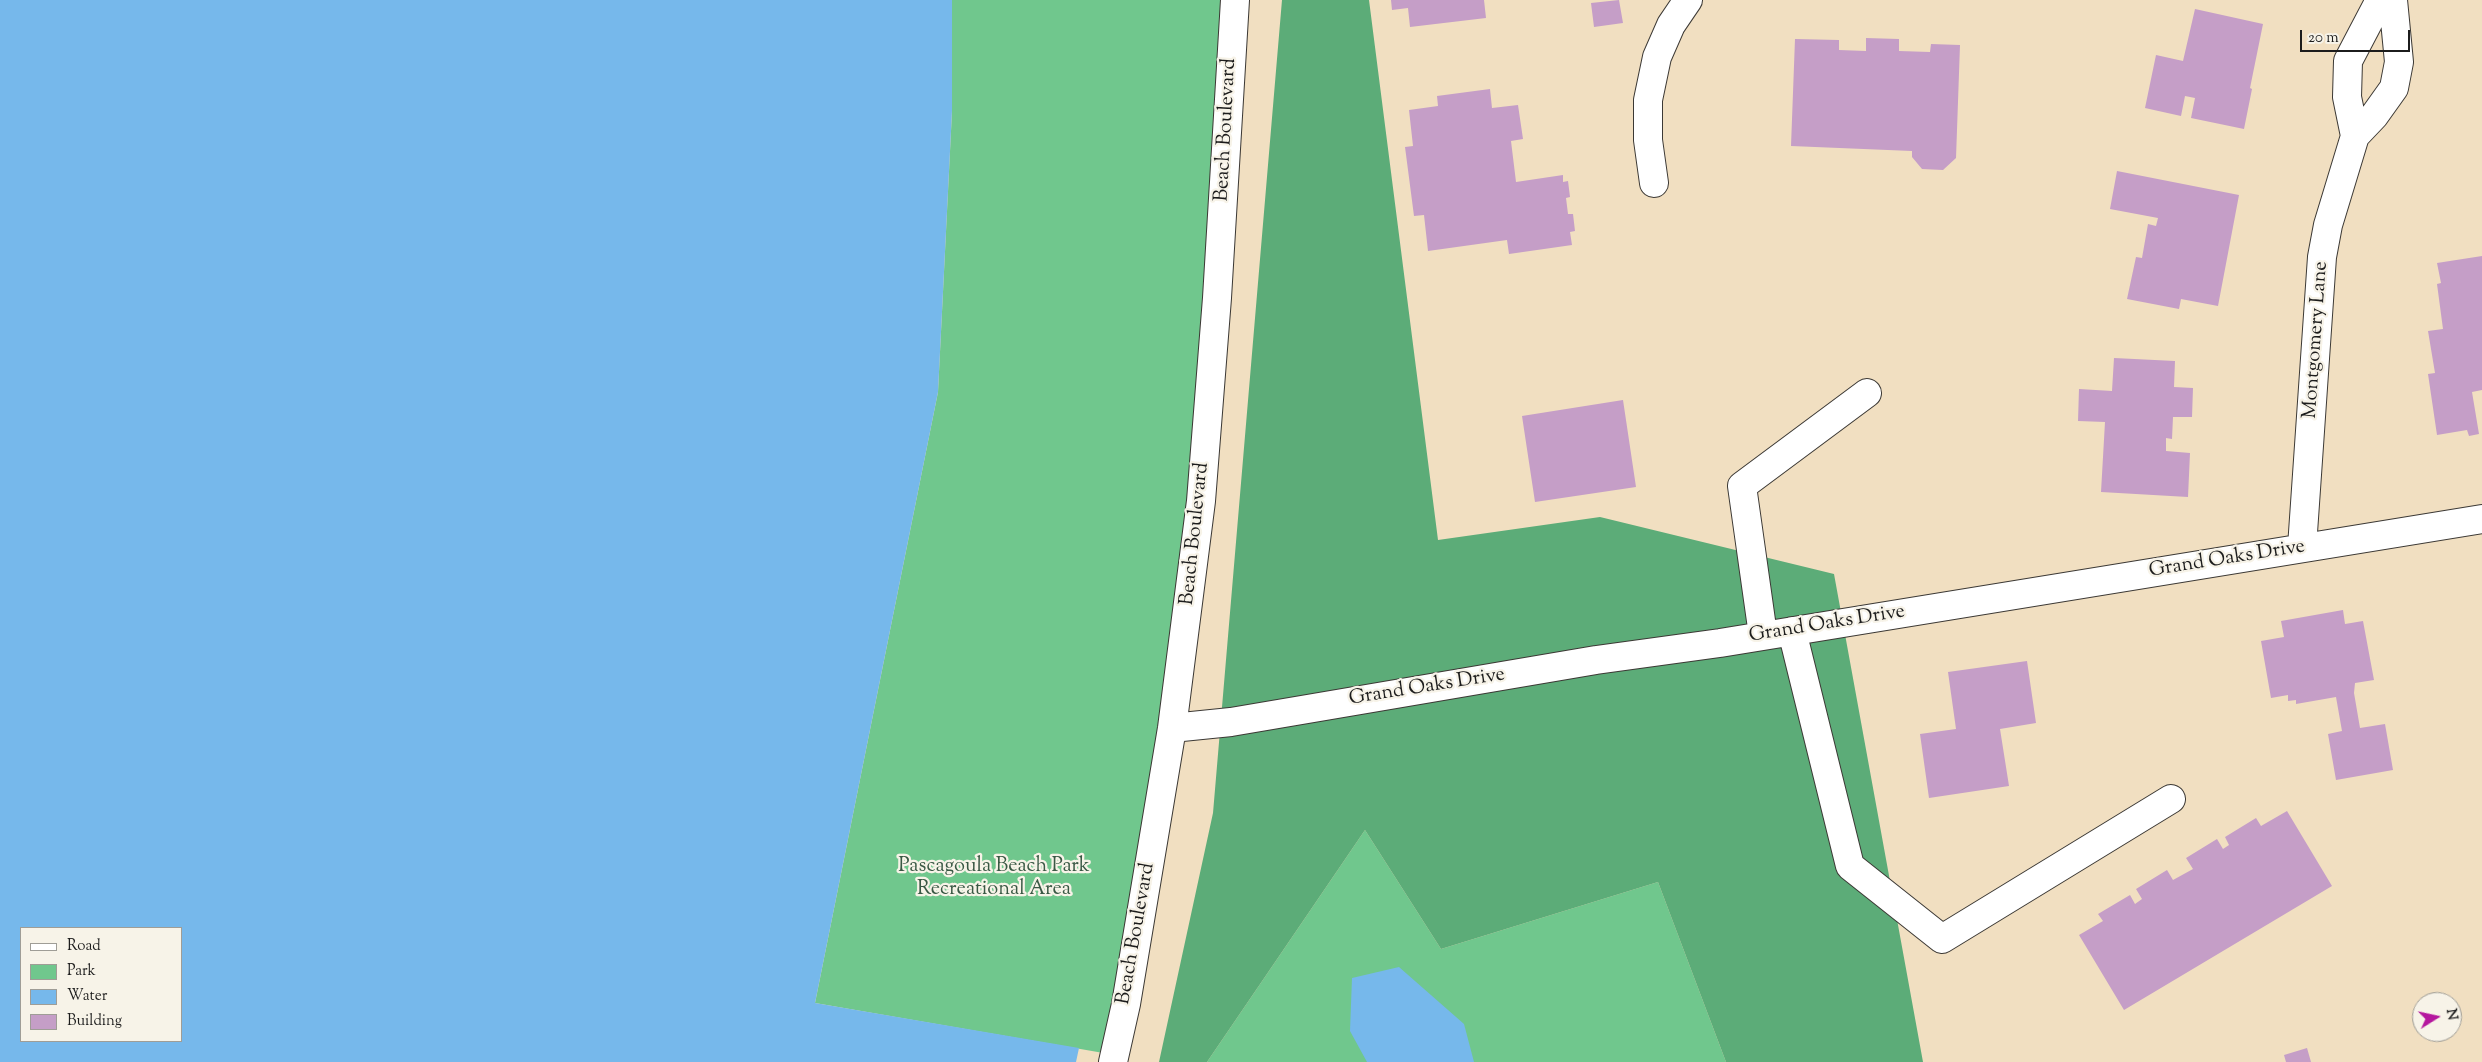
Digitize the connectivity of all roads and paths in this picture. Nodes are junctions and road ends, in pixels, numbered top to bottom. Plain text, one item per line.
1 (1235, 0) edge
2 (1688, 0) edge
3 (2380, 0) edge
4 (2393, 0) edge
5 (2355, 136) junction
6 (1654, 183) dead end
7 (1867, 393) dead end
8 (2482, 519) edge
9 (2302, 547) junction
10 (1792, 631) junction
11 (1763, 635) junction
12 (1172, 728) junction
13 (2171, 799) dead end
14 (1113, 1062) edge

1 - 12 street, Beach Boulevard
2 - 6 street
3 - 5 street, Montgomery Lane
4 - 5 street, Montgomery Lane
5 - 9 street, Montgomery Lane
7 - 11 street
8 - 9 street, Grand Oaks Drive
9 - 10 street, Grand Oaks Drive
10 - 11 street, Grand Oaks Drive
10 - 13 street
11 - 12 street, Grand Oaks Drive
12 - 14 street, Beach Boulevard

